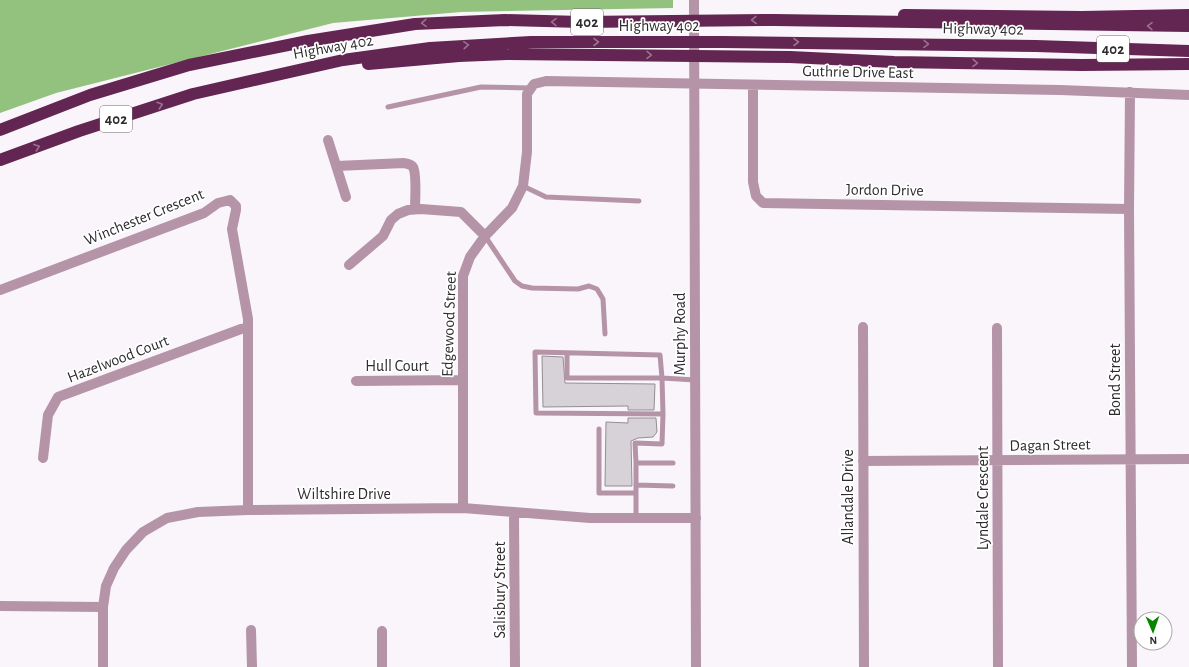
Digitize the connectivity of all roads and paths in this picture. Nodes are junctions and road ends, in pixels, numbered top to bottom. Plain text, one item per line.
1 (694, 0) edge
2 (1189, 15) edge
3 (774, 20) junction
4 (1189, 26) edge
5 (1189, 44) edge
6 (1036, 46) junction
7 (1189, 52) edge
8 (1189, 64) edge
9 (1082, 65) junction
10 (1189, 72) edge
11 (234, 83) junction
12 (753, 84) junction
13 (530, 88) junction
14 (1130, 92) junction
15 (1189, 95) edge
16 (388, 107) dead end
17 (0, 130) edge
18 (328, 140) dead end
19 (0, 160) edge
20 (336, 166) junction
21 (523, 186) junction
22 (346, 197) dead end
23 (640, 201) dead end
24 (415, 209) junction
25 (1129, 209) junction
26 (485, 236) junction
27 (349, 265) dead end
28 (0, 290) edge
29 (863, 327) dead end
30 (248, 328) junction
31 (997, 328) dead end
32 (605, 334) dead end
33 (567, 353) junction
34 (662, 378) junction
35 (462, 380) junction
36 (695, 380) junction
37 (356, 381) dead end
38 (663, 414) junction
39 (599, 429) dead end
40 (43, 458) dead end
41 (1189, 459) edge
42 (1131, 460) junction
43 (863, 461) junction
44 (997, 461) junction
45 (636, 463) junction
46 (673, 463) dead end
47 (636, 485) junction
48 (673, 486) dead end
49 (636, 494) junction
50 (463, 508) junction
51 (248, 510) junction
52 (514, 512) junction
53 (636, 518) junction
54 (696, 518) junction
55 (0, 606) edge
56 (103, 607) junction
57 (251, 630) dead end
58 (382, 632) dead end
59 (102, 667) edge
60 (252, 667) edge
61 (382, 667) edge
62 (515, 667) edge
63 (696, 667) edge
64 (864, 667) edge
65 (998, 667) edge
66 (1132, 667) edge

1 - 36 street, Murphy Road
2 - 3 highway
4 -> 3 highway, Highway 402 / 402
3 -> 17 highway, Highway 402 / 402
5 - 6 highway
6 - 7 highway, Highway 402 / 402
11 -> 6 highway, Highway 402 / 402
8 - 9 highway
9 - 10 highway
11 -> 9 highway
19 -> 11 highway, Highway 402 / 402
12 - 13 street, Guthrie Drive East
12 - 14 street, Guthrie Drive East
12 - 25 street, Jordon Drive
13 - 16 lane
13 - 21 street, Edgewood Street
14 - 15 street, Guthrie Drive East
14 - 25 street, Bond Street
18 - 20 street
20 - 22 street
20 - 24 street
21 - 23 lane
21 - 26 street, Edgewood Street
24 - 26 street
24 - 27 street
25 - 42 street, Bond Street
26 - 32 lane
26 - 35 street, Edgewood Street
28 - 30 street, Winchester Crescent
29 - 43 street, Allandale Drive
30 - 40 street, Hazelwood Court
30 - 51 street, Winchester Crescent
31 - 44 street, Lyndale Crescent
33 - 34 lane
33 - 34 lane
33 - 38 lane
34 - 36 lane
34 - 38 lane
35 - 37 street, Hull Court
35 - 50 street, Edgewood Street
36 - 54 street, Murphy Road
38 - 45 lane
39 - 49 lane
41 - 42 street, Dagan Street
42 - 44 street, Dagan Street
42 - 66 street, Bond Street
43 - 44 street, Dagan Street
43 - 64 street, Allandale Drive
44 - 65 street, Lyndale Crescent
45 - 46 lane
45 - 47 lane
47 - 48 lane
47 - 49 lane
49 - 53 lane
50 - 51 street, Wiltshire Drive
50 - 52 street, Wiltshire Drive
51 - 56 street, Wiltshire Drive
52 - 53 street, Wiltshire Drive
52 - 62 street, Salisbury Street
53 - 54 street, Wiltshire Drive
54 - 63 street, Murphy Road
55 - 56 street
56 - 59 street, Wiltshire Drive
57 - 60 street
58 - 61 street

